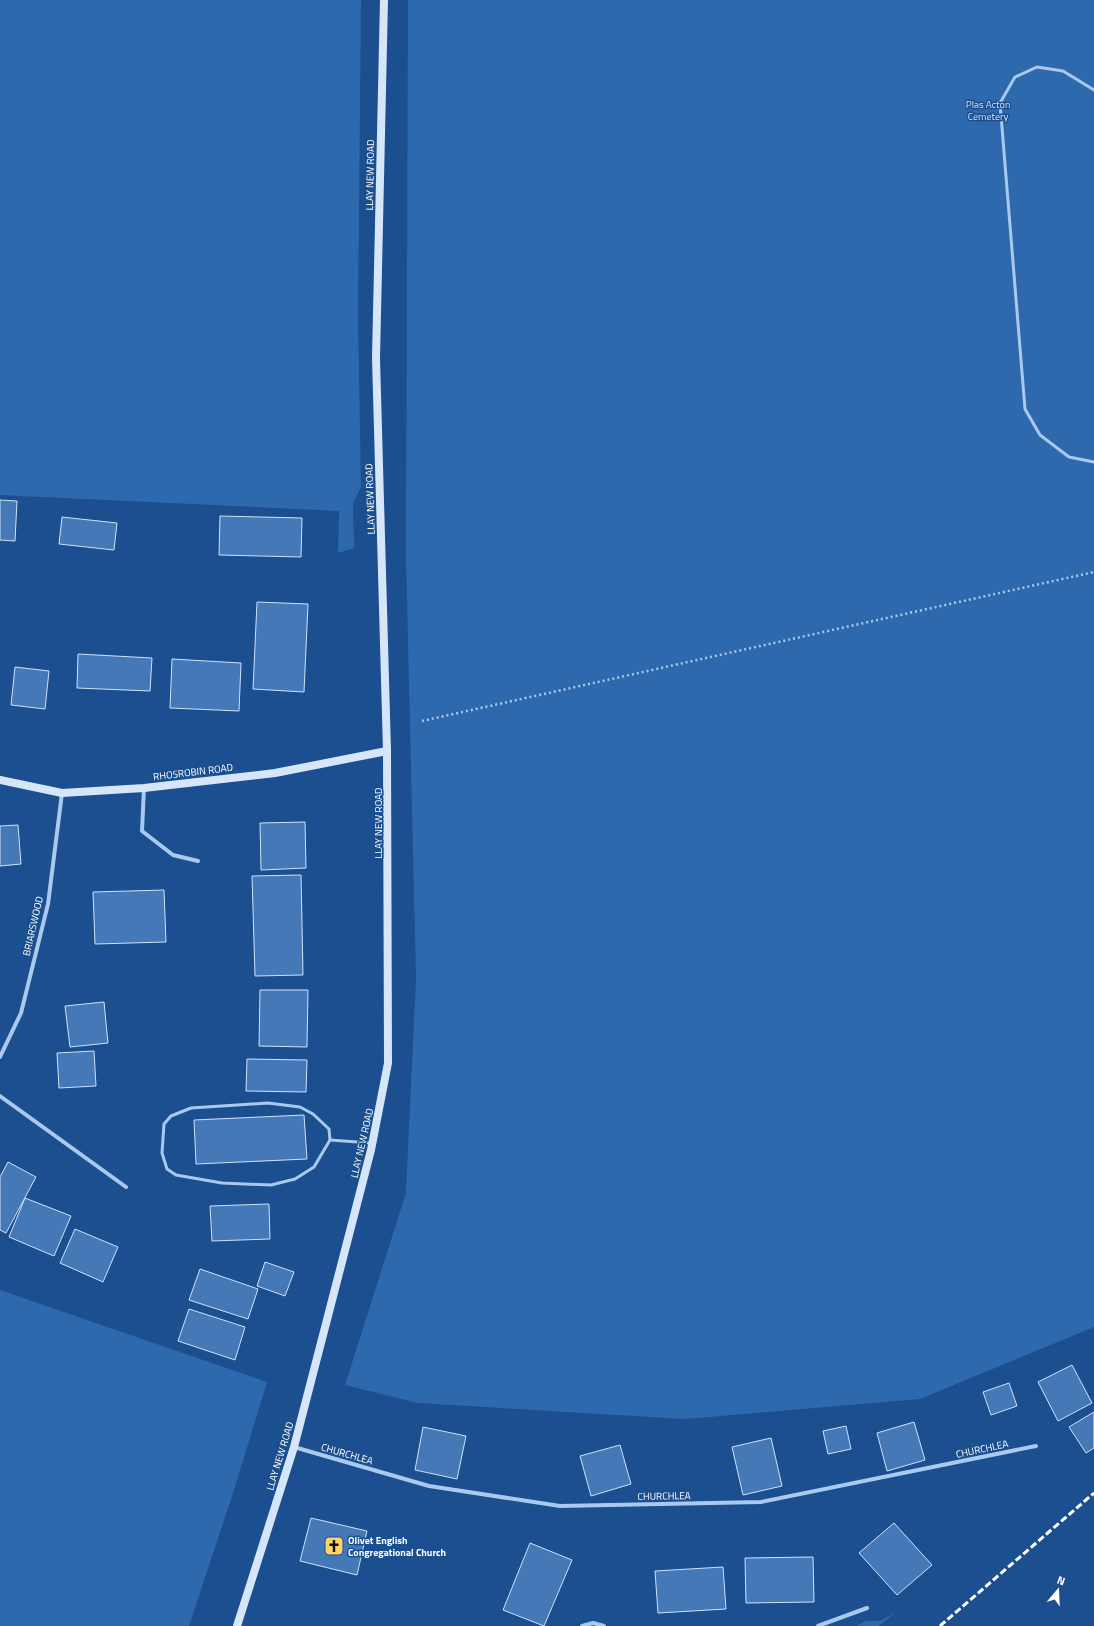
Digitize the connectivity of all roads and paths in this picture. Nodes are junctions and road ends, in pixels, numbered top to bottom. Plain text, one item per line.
1 (384, 0) edge
2 (1094, 90) edge
3 (1094, 462) edge
4 (1094, 572) edge
5 (422, 721) dead end
6 (387, 751) junction
7 (0, 780) edge
8 (144, 788) junction
9 (62, 793) junction
10 (198, 861) dead end
11 (0, 1057) edge
12 (0, 1096) edge
13 (330, 1140) junction
14 (373, 1143) junction
15 (126, 1186) dead end
16 (1036, 1446) dead end
17 (294, 1447) junction
18 (867, 1608) dead end
19 (237, 1626) edge
20 (582, 1626) edge
21 (604, 1626) edge
22 (818, 1626) edge

1 - 6 main road, LLAY NEW ROAD
2 - 3 lane
4 - 5 path
6 - 8 main road, RHOSROBIN ROAD
6 - 14 main road, LLAY NEW ROAD
7 - 9 main road, RHOSROBIN ROAD
8 - 9 main road, RHOSROBIN ROAD
8 - 10 street
9 - 11 street, BRIARSWOOD
12 - 15 street
13 - 13 lane
13 - 14 lane
14 - 17 main road, LLAY NEW ROAD
16 - 17 street, CHURCHLEA
17 - 19 main road, LLAY NEW ROAD
18 - 22 street
20 - 21 street

